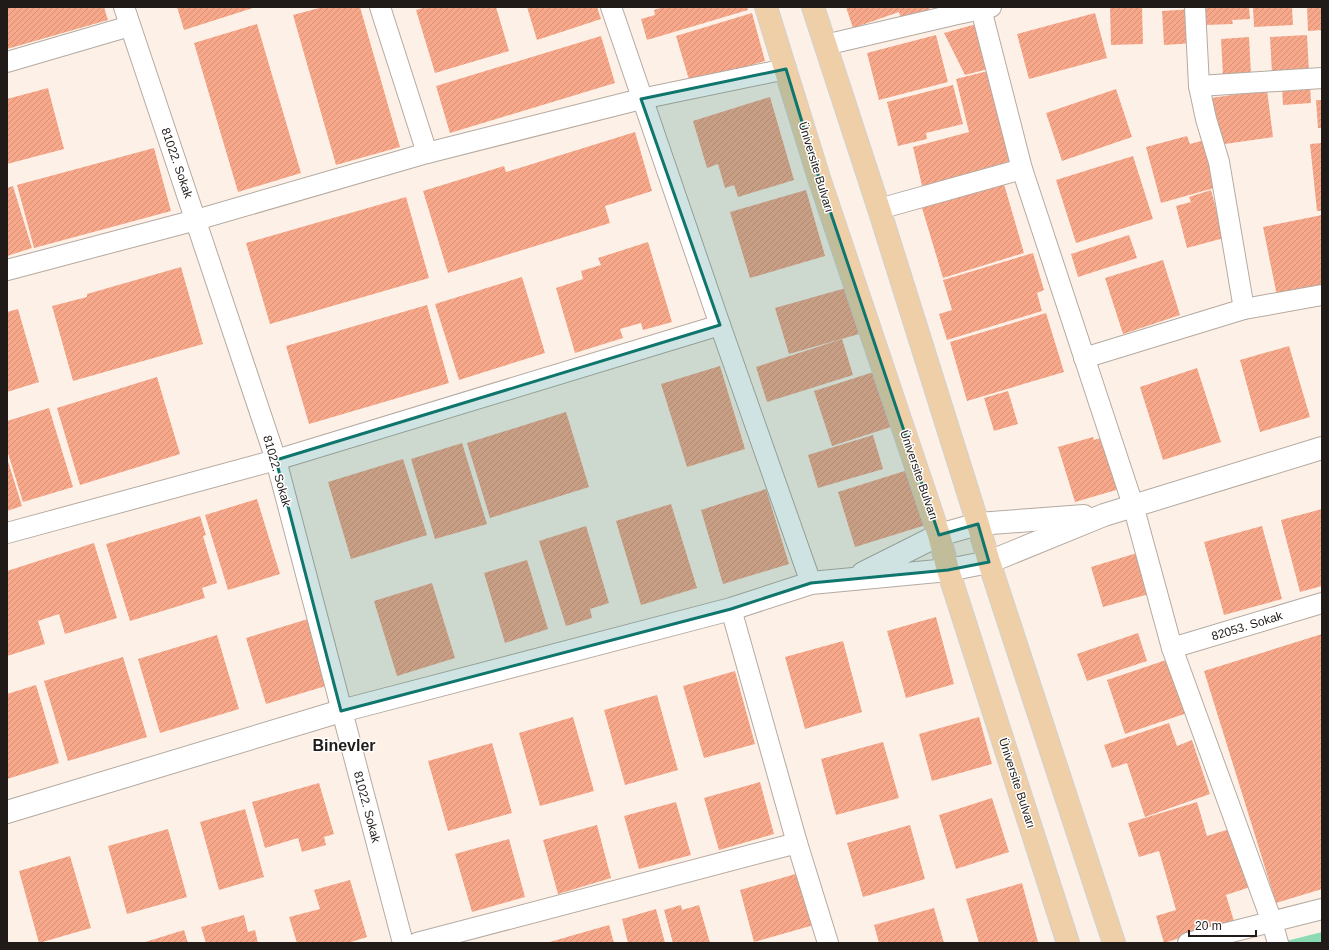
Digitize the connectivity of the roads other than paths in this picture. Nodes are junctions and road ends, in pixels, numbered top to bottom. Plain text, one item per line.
1 (124, 7) edge
2 (380, 7) edge
3 (611, 7) edge
4 (766, 7) edge
5 (813, 7) edge
6 (1195, 7) edge
7 (986, 8) edge
8 (130, 26) junction
9 (825, 45) junction
10 (7, 62) edge
11 (786, 69) junction
12 (1322, 78) edge
13 (1199, 86) junction
14 (641, 99) junction
15 (427, 153) junction
16 (1022, 169) junction
17 (879, 208) junction
18 (196, 220) junction
19 (7, 270) edge
20 (1322, 295) edge
21 (1244, 309) junction
22 (720, 325) junction
23 (1084, 358) junction
24 (1322, 448) edge
25 (276, 460) junction
26 (1133, 506) junction
27 (1104, 514) junction
28 (978, 524) junction
29 (7, 532) edge
30 (939, 535) junction
31 (989, 562) junction
32 (948, 570) junction
33 (851, 579) junction
34 (812, 582) junction
35 (1322, 603) edge
36 (731, 609) junction
37 (1172, 648) junction
38 (341, 711) junction
39 (7, 812) edge
40 (797, 843) junction
41 (1322, 909) edge
42 (1272, 922) junction
43 (403, 943) edge
44 (417, 943) edge
45 (828, 943) edge
46 (1068, 943) edge
47 (1114, 943) edge
48 (1188, 943) edge
49 (1278, 943) edge

1 - 8 street, 81022. Sokak
2 - 15 street
3 - 14 street
4 - 11 main road, Üniversite Bulvarı
5 - 9 main road
6 - 13 street
7 - 9 street
7 - 16 street
8 - 10 street
8 - 18 street, 81022. Sokak
9 - 17 main road
11 - 14 street
11 - 30 main road, Üniversite Bulvarı
12 - 13 street
13 - 21 street
14 - 15 street
14 - 22 street
15 - 18 street
16 - 17 street
16 - 23 street
17 - 28 main road
18 - 19 street
18 - 25 street, 81022. Sokak
20 - 21 street
21 - 23 street
22 - 25 street
22 - 34 street
23 - 26 street
24 - 26 street
25 - 29 street
25 - 38 street, 81022. Sokak
26 - 27 street
26 - 37 street
27 - 28 street
27 - 31 street
28 - 30 street
28 - 31 main road
30 - 32 main road, Üniversite Bulvarı
30 - 33 street
31 - 32 street
31 - 47 main road
32 - 33 street
32 - 46 main road, Üniversite Bulvarı
33 - 34 street
34 - 36 street
35 - 37 street, 82053. Sokak
36 - 38 street
36 - 40 street
37 - 42 street
38 - 39 street
38 - 43 street, 81022. Sokak
40 - 44 street
40 - 45 street
41 - 42 street
42 - 48 street
42 - 49 street

